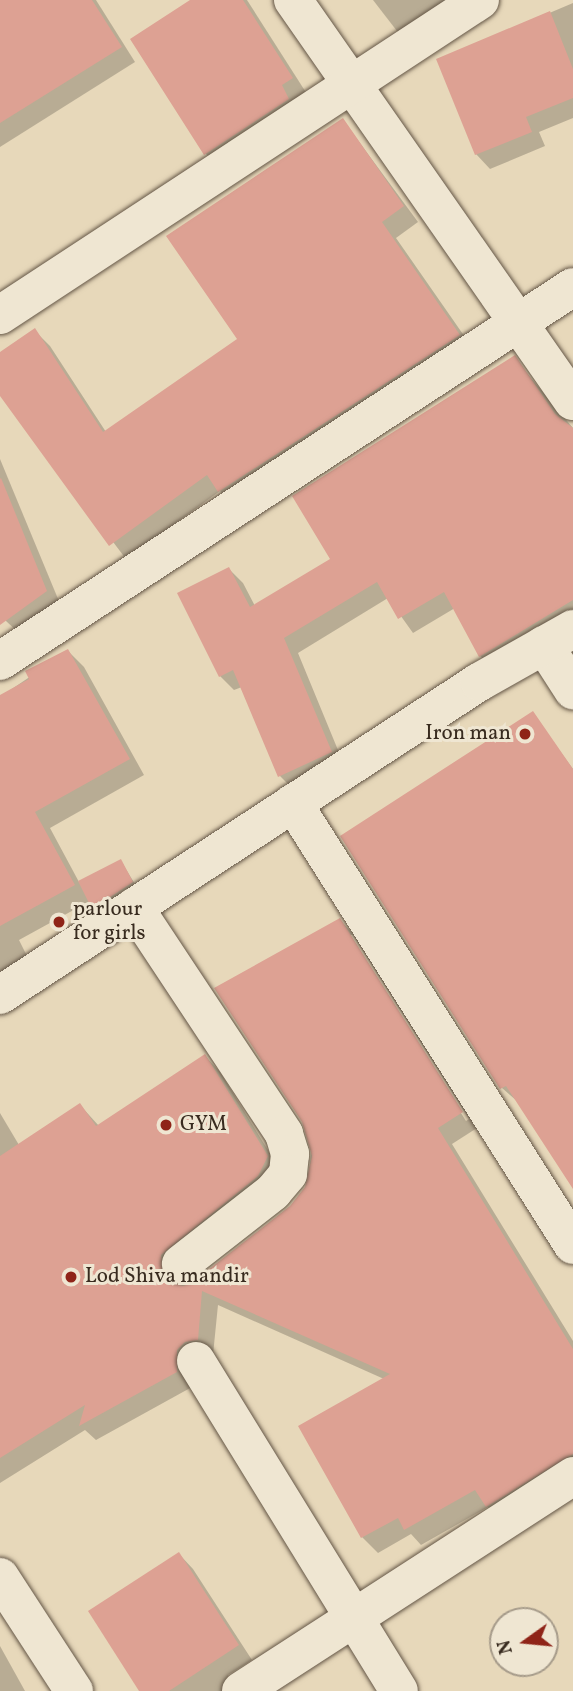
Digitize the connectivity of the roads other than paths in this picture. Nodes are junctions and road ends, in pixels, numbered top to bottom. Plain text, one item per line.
1 (293, 0) edge
2 (481, 0) edge
3 (351, 84) junction
4 (573, 287) edge
5 (0, 314) edge
6 (519, 323) junction
7 (573, 401) edge
8 (559, 637) edge
9 (0, 661) edge
10 (573, 690) edge
11 (293, 803) junction
12 (134, 907) junction
13 (0, 995) edge
14 (573, 1245) edge
15 (181, 1264) dead end
16 (196, 1361) dead end
17 (573, 1476) edge
18 (0, 1577) edge
19 (353, 1619) junction
20 (74, 1691) edge
21 (241, 1691) edge
22 (399, 1691) edge

1 - 3 street
2 - 3 street
3 - 5 street
3 - 6 street
4 - 6 street
6 - 7 street
6 - 9 street
8 - 10 street
8 - 11 street
11 - 12 street
11 - 14 street
12 - 13 street
12 - 15 street
16 - 19 street
17 - 19 street
18 - 20 street
19 - 21 street
19 - 22 street

